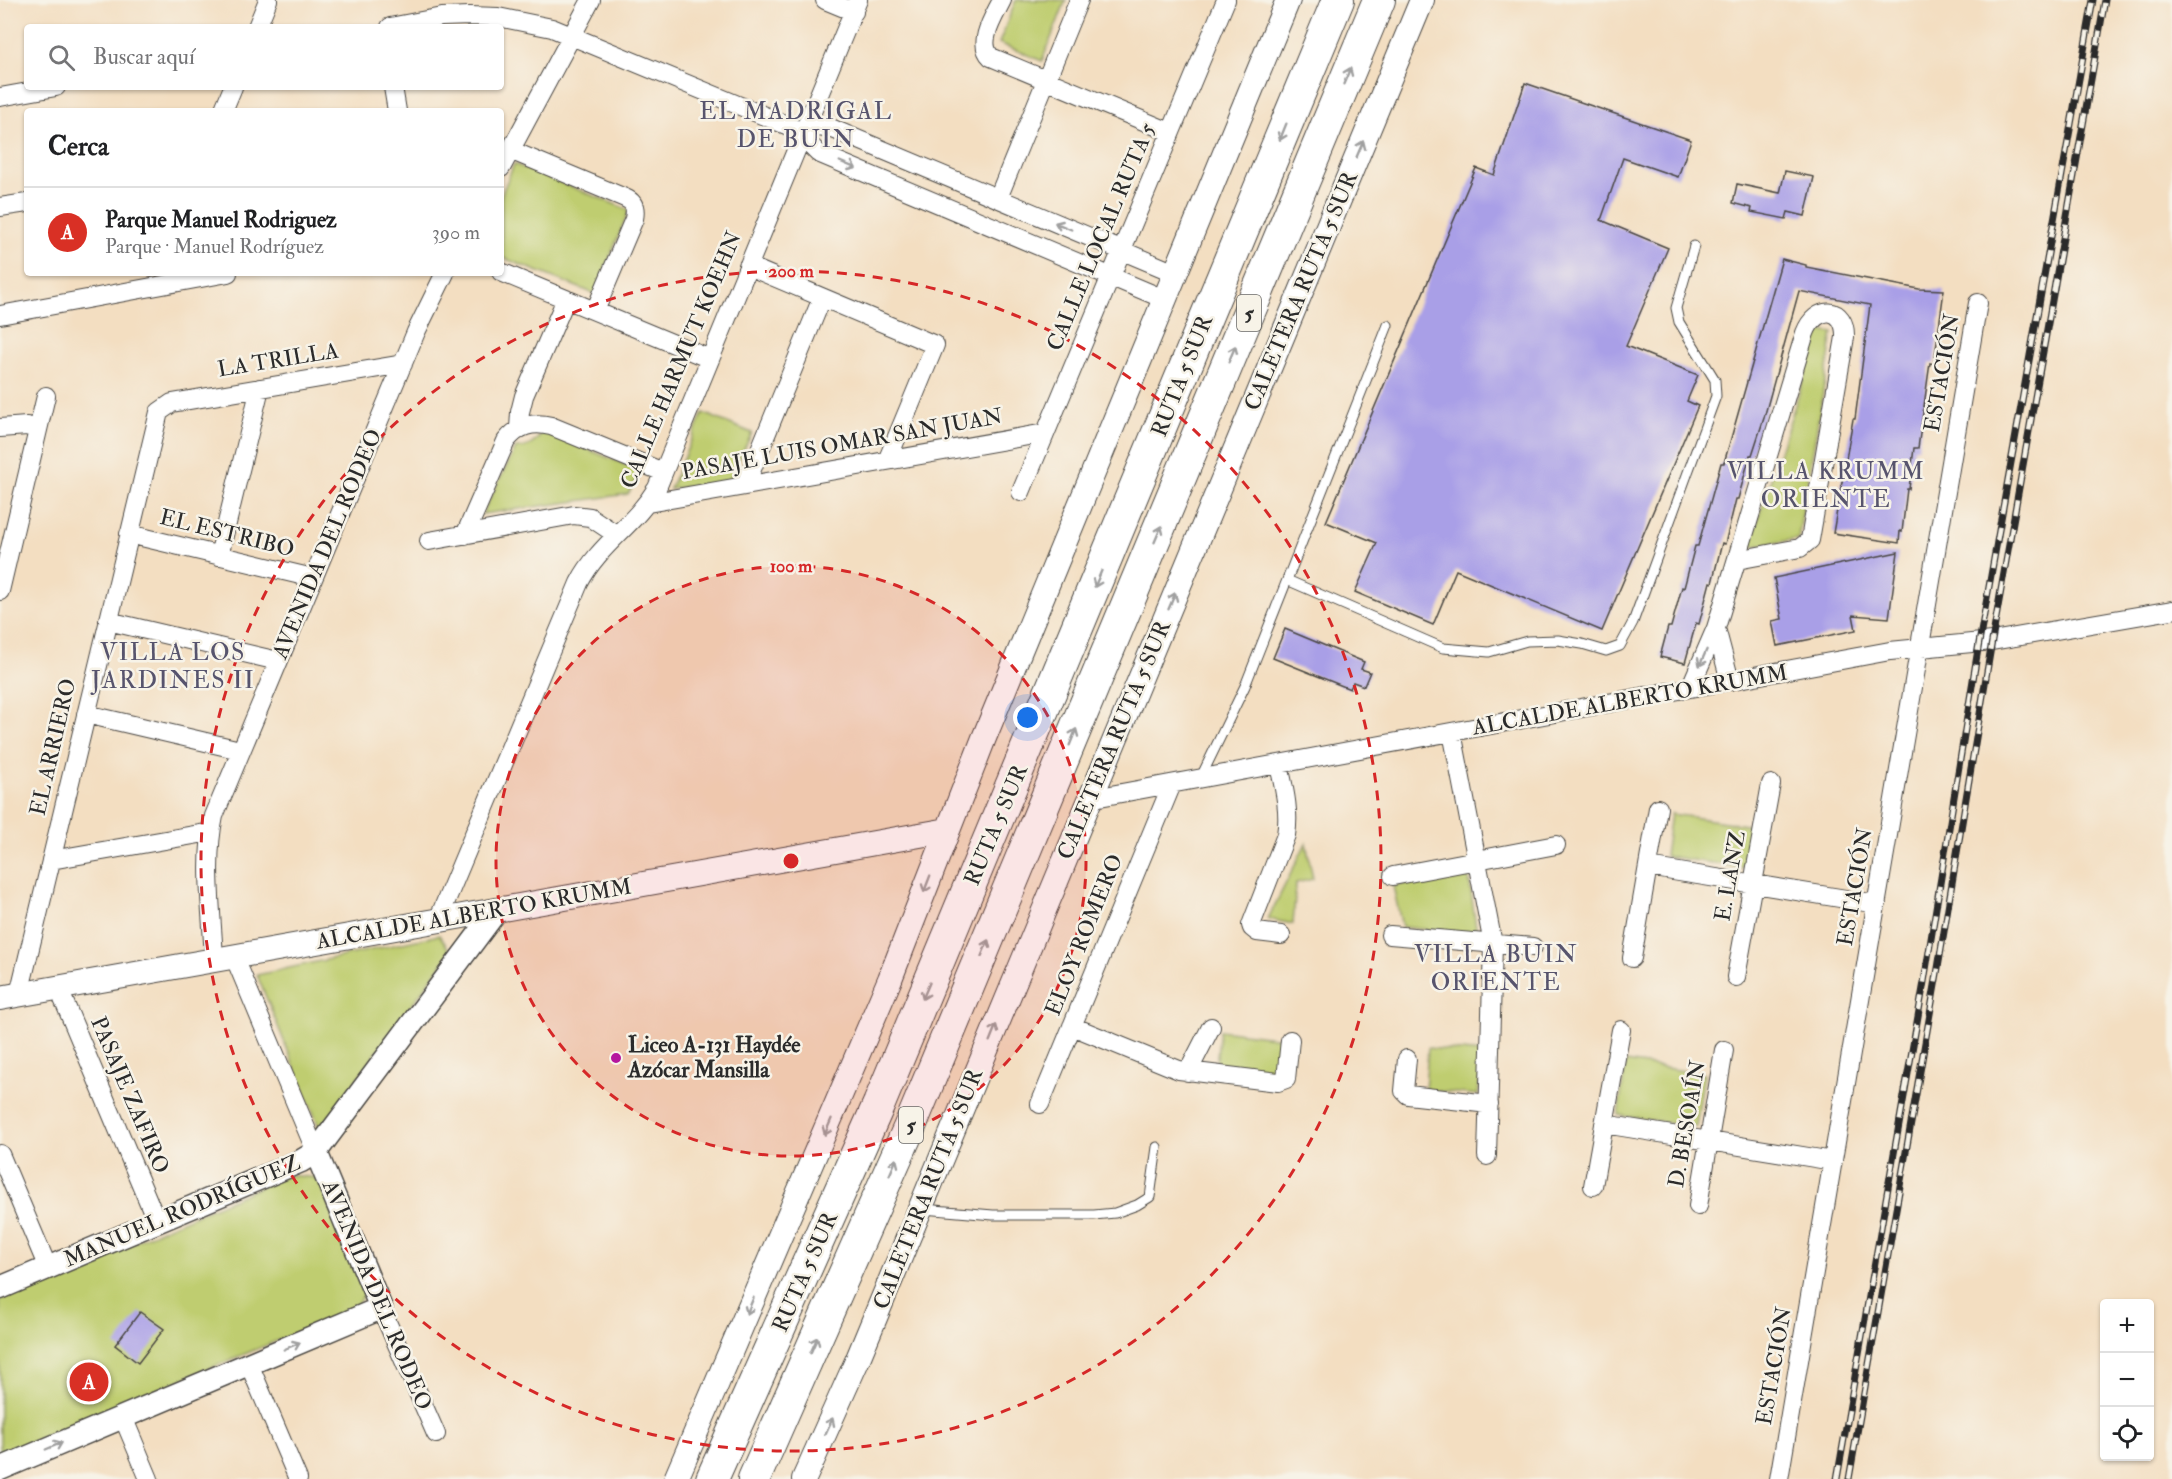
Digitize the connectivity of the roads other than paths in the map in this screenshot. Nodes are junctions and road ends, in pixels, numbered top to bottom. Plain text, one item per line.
1 (268, 0) edge
2 (591, 0) edge
3 (825, 0) edge
4 (1002, 0) edge
5 (1078, 0) edge
6 (1226, 0) edge
7 (1288, 0) edge
8 (1338, 0) edge
9 (1379, 0) edge
10 (1422, 0) edge
11 (856, 6) edge
12 (258, 24) edge
13 (406, 24) edge
14 (572, 35) junction
15 (1046, 80) junction
16 (39, 90) edge
17 (231, 90) edge
18 (394, 90) edge
19 (0, 97) edge
20 (224, 108) edge
21 (396, 108) edge
22 (803, 132) junction
23 (1170, 132) junction
24 (510, 150) junction
25 (504, 162) edge
26 (998, 198) junction
27 (24, 203) edge
28 (0, 207) edge
29 (1694, 246) dead end
30 (1121, 250) junction
31 (748, 266) junction
32 (504, 273) edge
33 (1175, 273) junction
34 (196, 276) edge
35 (443, 276) edge
36 (1111, 276) junction
37 (153, 280) edge
38 (822, 298) junction
39 (1164, 298) junction
40 (566, 299) junction
41 (1978, 303) dead end
42 (595, 311) junction
43 (0, 315) edge
44 (1388, 325) dead end
45 (710, 359) junction
46 (403, 364) junction
47 (260, 388) junction
48 (46, 396) dead end
49 (163, 408) joint
50 (0, 428) edge
51 (519, 429) junction
52 (38, 430) junction
53 (1045, 433) junction
54 (887, 461) junction
55 (663, 472) junction
56 (745, 486) junction
57 (1021, 492) dead end
58 (648, 502) junction
59 (129, 534) junction
60 (465, 535) junction
61 (617, 535) junction
62 (429, 541) dead end
63 (219, 556) junction
64 (1737, 560) junction
65 (313, 578) junction
66 (1287, 580) junction
67 (0, 591) edge
68 (2172, 610) edge
69 (108, 621) junction
70 (1716, 628) junction
71 (1920, 649) junction
72 (278, 661) junction
73 (1730, 681) junction
74 (1690, 688) junction
75 (86, 714) junction
76 (1452, 732) junction
77 (240, 750) junction
78 (1279, 765) junction
79 (1201, 779) junction
80 (1172, 784) junction
81 (1771, 784) dead end
82 (1089, 800) junction
83 (1659, 808) dead end
84 (948, 830) junction
85 (211, 832) junction
86 (1556, 845) dead end
87 (51, 860) junction
88 (1477, 860) junction
89 (1648, 867) junction
90 (1394, 876) dead end
91 (1753, 884) junction
92 (1877, 904) junction
93 (497, 910) junction
94 (438, 920) junction
95 (1281, 935) dead end
96 (1390, 935) dead end
97 (1493, 944) junction
98 (1533, 947) dead end
99 (224, 958) junction
100 (1632, 958) dead end
101 (1736, 977) dead end
102 (58, 987) junction
103 (9, 996) edge
104 (1072, 1026) junction
105 (1211, 1027) dead end
106 (1621, 1030) dead end
107 (1290, 1040) dead end
108 (1724, 1050) dead end
109 (1407, 1059) dead end
110 (1188, 1072) junction
111 (1040, 1104) dead end
112 (1489, 1104) junction
113 (1604, 1124) junction
114 (1709, 1141) junction
115 (1156, 1147) dead end
116 (316, 1152) junction
117 (0, 1154) edge
118 (1487, 1156) dead end
119 (1833, 1161) junction
120 (1593, 1186) dead end
121 (1698, 1206) dead end
122 (921, 1209) junction
123 (157, 1222) junction
124 (48, 1268) junction
125 (0, 1288) edge
126 (795, 1294) junction
127 (381, 1308) junction
128 (249, 1364) junction
129 (123, 1417) junction
130 (436, 1434) dead end
131 (759, 1471) edge
132 (4, 1472) edge
133 (149, 1479) edge
134 (298, 1479) edge
135 (676, 1479) edge
136 (697, 1479) edge
137 (712, 1479) edge
138 (804, 1479) edge
139 (1779, 1479) edge

1 - 12 street
2 - 14 street
3 - 11 street
4 - 15 street
5 - 15 street
6 - 23 street, CALLE LOCAL RUTA 5
7 - 33 main road
8 -> 126 highway, RUTA 5 SUR / 5
131 -> 9 highway, RUTA 5 SUR / 5
82 -> 10 main road, CALETERA RUTA 5 SUR
11 - 22 street, CALLE HARMUT KOEHN
13 - 14 street
14 - 22 street
14 - 24 street
15 - 23 street
15 - 26 street
16 - 19 street
17 - 20 street
18 - 21 street
22 - 26 street
22 - 31 street, CALLE HARMUT KOEHN
22 -> 36 street
23 - 30 street, CALLE LOCAL RUTA 5
24 - 25 street
24 - 42 street
30 -> 26 street
27 - 28 street
29 - 66 lane
30 - 33 street
30 - 36 street, CALLE LOCAL RUTA 5
31 - 38 street
31 - 45 street, CALLE HARMUT KOEHN
32 - 40 street
33 - 39 main road
34 - 37 street
35 - 46 street, AVENIDA DEL RODEO
36 - 39 street
36 - 53 street, CALLE LOCAL RUTA 5
37 - 43 street
38 - 54 street
38 - 56 street
39 - 84 main road
40 - 42 street
40 - 51 street
41 - 71 street, ESTACIÓN
42 - 45 street
44 - 66 lane
45 - 55 street, CALLE HARMUT KOEHN
46 - 47 street, LA TRILLA
46 - 65 street, AVENIDA DEL RODEO
47 - 49 street, LA TRILLA
47 - 63 street
48 - 52 street
49 - 59 street, EL ARRIERO
50 - 52 street
51 - 55 street
51 - 60 street
52 - 67 street
53 - 54 street, PASAJE LUIS OMAR SAN JUAN
53 - 57 street, CALLE LOCAL RUTA 5
54 - 56 street, PASAJE LUIS OMAR SAN JUAN
55 - 58 street, CALLE HARMUT KOEHN
56 - 58 street, PASAJE LUIS OMAR SAN JUAN
58 - 61 street, CALLE HARMUT KOEHN
59 - 63 street, EL ESTRIBO
59 - 69 street, EL ARRIERO
60 - 61 street
60 - 62 street
61 - 94 street, CALLE HARMUT KOEHN
63 - 65 street, EL ESTRIBO
64 - 64 street
64 - 70 street
65 - 72 street, AVENIDA DEL RODEO
66 - 79 lane
68 - 71 street, ALCALDE ALBERTO KRUMM
69 - 72 street
69 - 75 street, EL ARRIERO
70 - 73 street
70 -> 74 street
71 - 73 street, ALCALDE ALBERTO KRUMM
71 - 92 street, ESTACIÓN
72 - 77 street, AVENIDA DEL RODEO
73 - 74 street, ALCALDE ALBERTO KRUMM
74 - 76 street, ALCALDE ALBERTO KRUMM
75 - 77 street
75 - 87 street, EL ARRIERO
76 - 78 street, ALCALDE ALBERTO KRUMM
76 - 88 street
77 - 85 street, AVENIDA DEL RODEO
78 - 79 street, ALCALDE ALBERTO KRUMM
78 - 95 street
79 - 80 street, ALCALDE ALBERTO KRUMM
80 - 82 street, ALCALDE ALBERTO KRUMM
80 - 104 street, ELOY ROMERO
81 - 91 street, E. LANZ
122 -> 82 main road, CALETERA RUTA 5 SUR
83 - 89 street
84 - 93 main road, ALCALDE ALBERTO KRUMM
84 -> 135 main road
85 - 87 street
85 - 99 street, AVENIDA DEL RODEO
86 - 88 street
87 - 103 street, EL ARRIERO
88 - 90 street
88 - 97 street
89 - 91 street
89 - 100 street
91 - 92 street
91 - 101 street, E. LANZ
92 - 119 street, ESTACIÓN
93 - 94 main road, ALCALDE ALBERTO KRUMM
93 - 116 street, MANUEL RODRÍGUEZ
94 - 99 main road, ALCALDE ALBERTO KRUMM
96 - 97 street
97 - 98 street
97 - 112 street
99 - 102 main road, ALCALDE ALBERTO KRUMM
99 - 116 street, AVENIDA DEL RODEO
102 - 103 main road, ALCALDE ALBERTO KRUMM
102 - 123 street, PASAJE ZAFIRO
104 - 110 street
104 - 111 street, ELOY ROMERO
105 - 110 street
106 - 113 street
107 - 110 street
108 - 114 street, D. BESOAÍN
109 - 112 street
112 - 118 street
113 - 114 street
113 - 120 street
114 - 119 street
114 - 121 street, D. BESOAÍN
115 - 122 lane
116 - 123 street, MANUEL RODRÍGUEZ
116 - 127 street, AVENIDA DEL RODEO
117 - 124 street
119 - 139 street, ESTACIÓN
138 -> 122 main road, CALETERA RUTA 5 SUR
123 - 124 street, MANUEL RODRÍGUEZ
124 - 125 street, MANUEL RODRÍGUEZ
126 - 136 highway
126 - 137 highway, RUTA 5 SUR / 5
128 -> 127 street
127 - 130 street, AVENIDA DEL RODEO
128 - 129 street
128 - 134 street
132 -> 129 street
129 - 133 street

